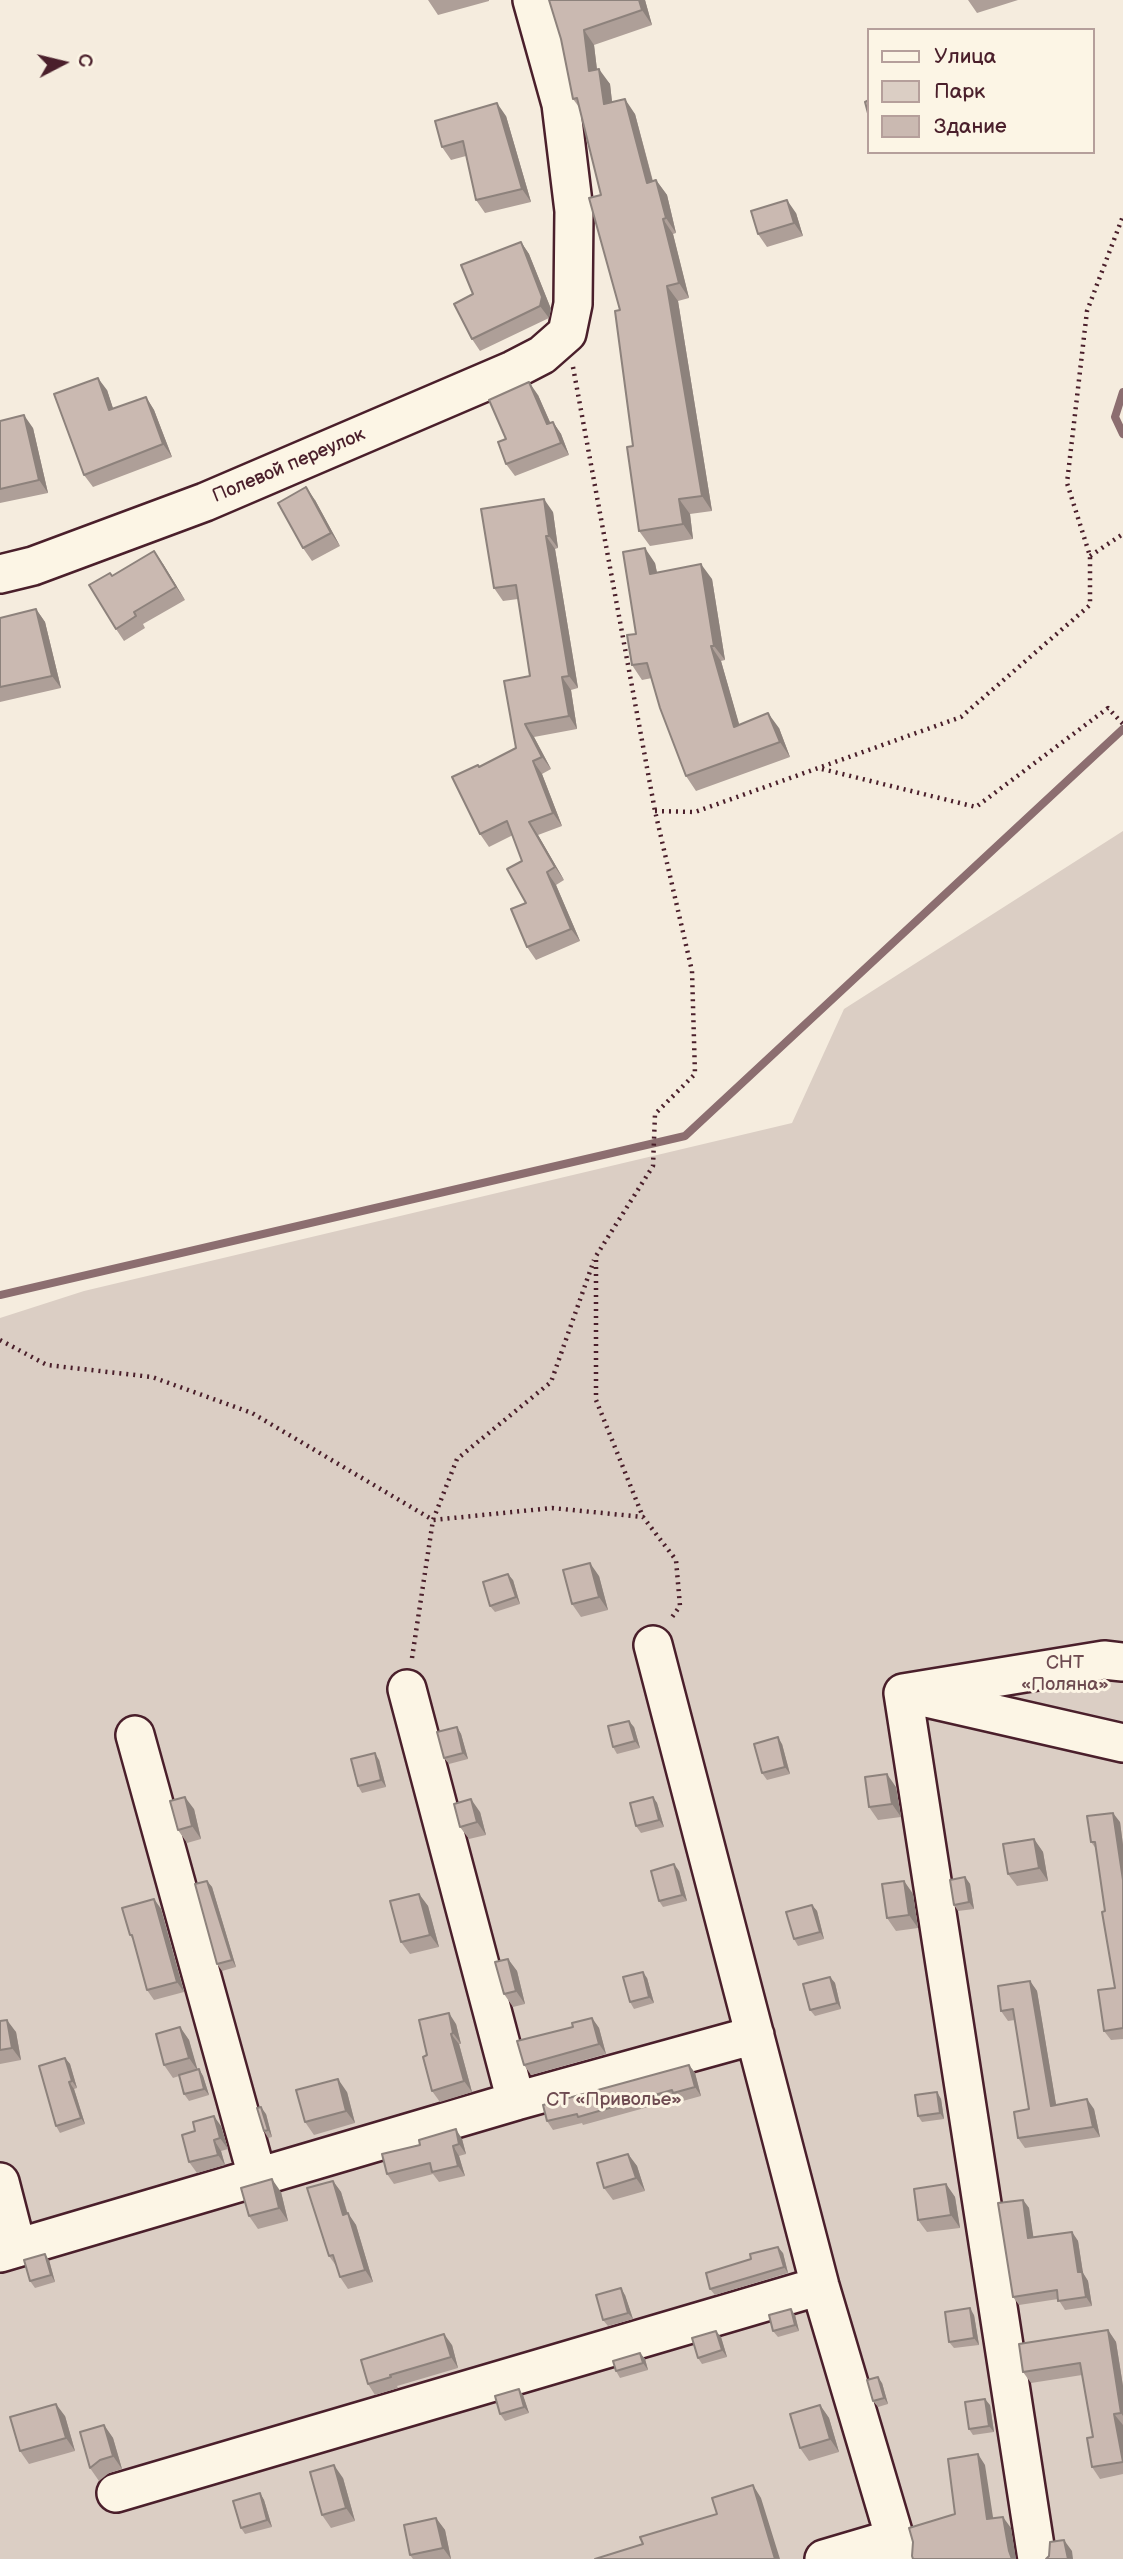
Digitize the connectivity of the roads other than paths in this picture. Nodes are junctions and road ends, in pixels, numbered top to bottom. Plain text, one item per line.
1 (532, 0) edge
2 (0, 574) edge
3 (653, 1645) road end
4 (1123, 1662) edge
5 (407, 1689) road end
6 (904, 1693) junction
7 (135, 1735) dead end
8 (1123, 1743) edge
9 (755, 2035) junction
10 (516, 2101) junction
11 (257, 2176) junction
12 (0, 2182) edge
13 (9, 2250) edge
14 (820, 2286) junction
15 (116, 2493) dead end
16 (898, 2548) edge
17 (824, 2559) edge
18 (1037, 2559) edge

1 - 2 street, Полевой переулок
3 - 9 street
4 - 6 street
5 - 10 street
6 - 8 street
6 - 18 street
7 - 11 street
9 - 10 street
9 - 14 street
10 - 11 street
11 - 13 street
12 - 13 street
14 - 15 street
14 - 16 street
16 - 17 street

